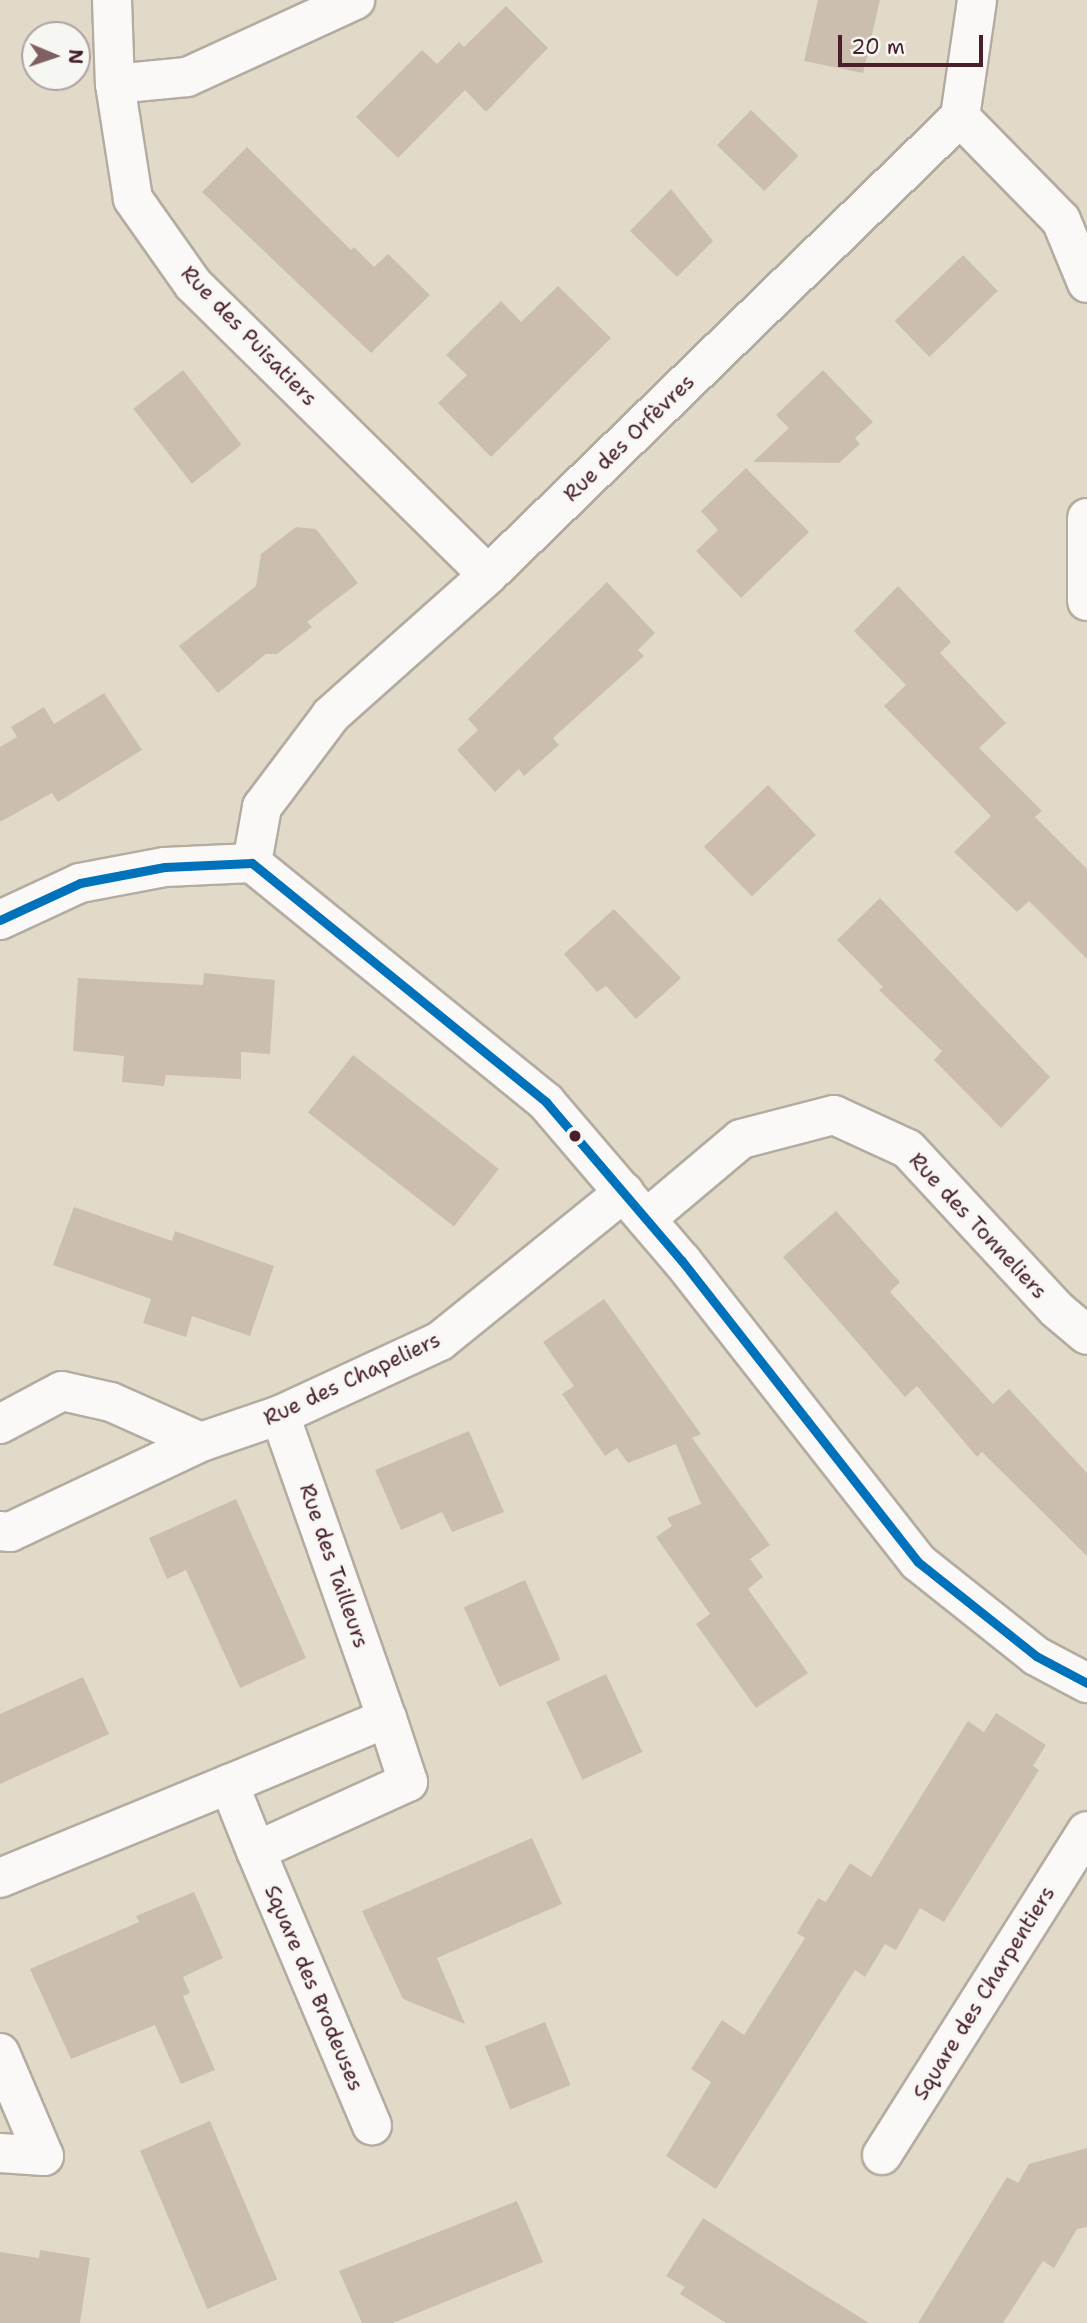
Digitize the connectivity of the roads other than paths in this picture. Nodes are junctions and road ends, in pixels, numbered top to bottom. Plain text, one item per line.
1 (112, 0) edge
2 (355, 0) edge
3 (977, 0) edge
4 (115, 84) junction
5 (960, 117) junction
6 (1087, 283) edge
7 (1087, 518) edge
8 (488, 575) junction
9 (1087, 601) edge
10 (252, 863) junction
11 (0, 920) edge
12 (635, 1206) junction
13 (1087, 1335) edge
14 (280, 1415) junction
15 (0, 1424) edge
16 (201, 1442) junction
17 (0, 1531) edge
18 (1087, 1683) edge
19 (387, 1717) junction
20 (229, 1784) junction
21 (1087, 1830) edge
22 (256, 1851) junction
23 (0, 1878) edge
24 (0, 2053) edge
25 (372, 2125) dead end
26 (0, 2153) edge
27 (882, 2155) dead end

1 - 4 street, Rue des Puisatiers
2 - 4 street
3 - 5 street
4 - 8 street, Rue des Puisatiers
5 - 6 street
5 - 8 street, Rue des Orfèvres
7 - 9 street
8 - 10 street, Rue des Orfèvres
10 - 11 street
10 - 12 street
12 - 13 street, Rue des Tonneliers
12 - 14 street, Rue des Chapeliers
12 - 18 street
14 - 16 street, Rue des Chapeliers
14 - 19 street, Rue des Tailleurs
15 - 16 street
16 - 17 street, Rue des Chapeliers
19 - 20 street
19 - 22 street, Rue des Tailleurs
20 - 22 street
20 - 23 street
21 - 27 street, Square des Charpentiers
22 - 25 street, Square des Brodeuses
24 - 26 street

